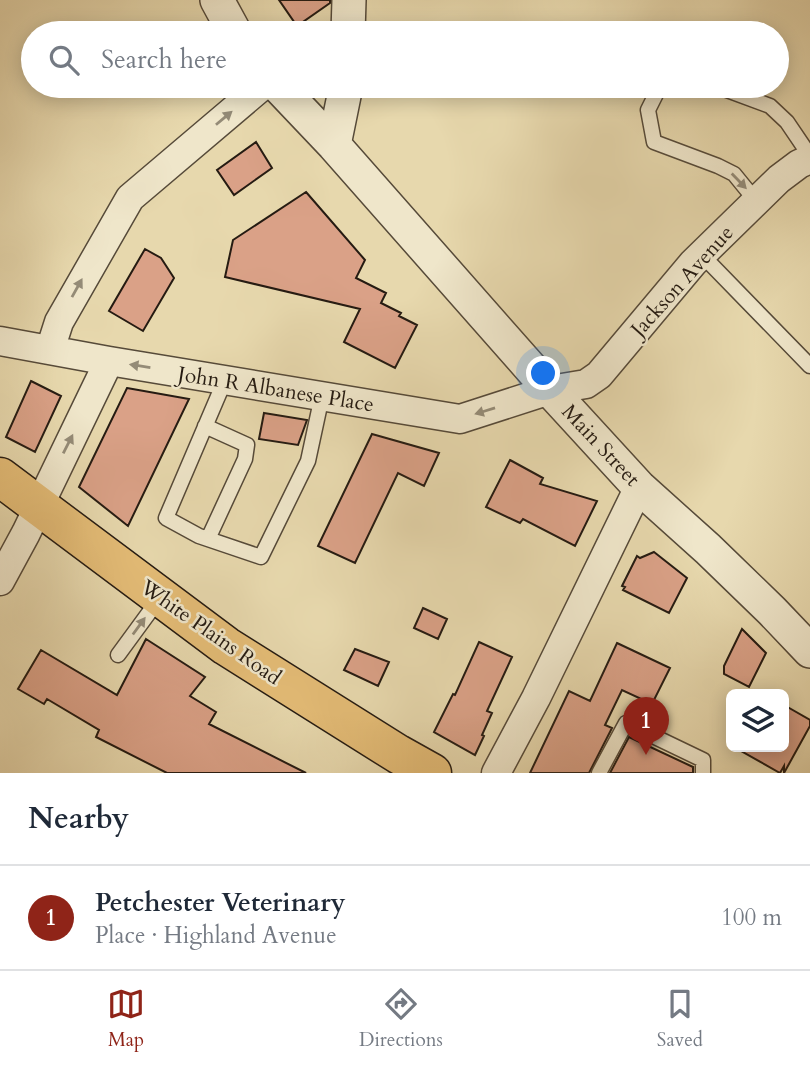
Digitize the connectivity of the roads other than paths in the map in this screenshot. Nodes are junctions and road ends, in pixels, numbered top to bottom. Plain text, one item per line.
1 (217, 0) edge
2 (349, 0) edge
3 (228, 21) edge
4 (348, 21) edge
5 (248, 98) edge
6 (289, 98) edge
7 (344, 98) edge
8 (654, 98) edge
9 (748, 98) edge
10 (334, 145) junction
11 (807, 164) edge
12 (756, 201) junction
13 (702, 255) junction
14 (0, 341) edge
15 (50, 350) junction
16 (109, 361) junction
17 (810, 366) edge
18 (225, 380) junction
19 (550, 390) junction
20 (322, 396) junction
21 (205, 426) junction
22 (0, 477) edge
23 (639, 487) junction
24 (38, 506) junction
25 (208, 539) junction
26 (0, 581) edge
27 (160, 598) junction
28 (810, 651) edge
29 (118, 655) dead end
30 (432, 773) edge
31 (496, 773) edge
32 (599, 773) edge
33 (704, 773) edge

1 - 3 street
2 - 4 street
15 -> 5 street
6 - 10 street, Main Street
7 - 10 street
8 -> 12 lane
9 - 11 lane
10 - 19 street, Main Street
11 - 12 street, Jackson Avenue
12 - 13 street, Jackson Avenue
13 - 17 lane
13 - 19 street, Jackson Avenue
14 - 15 street, John R Albanese Place
15 - 16 street, John R Albanese Place
18 -> 16 street, John R Albanese Place
24 -> 16 street
18 - 20 street, John R Albanese Place
18 - 21 lane
19 -> 20 street, John R Albanese Place
19 - 23 street, Main Street
20 - 25 lane
21 - 25 lane
21 - 25 lane
22 - 24 main road, White Plains Road
23 - 28 street, Main Street
23 - 31 street
24 - 26 street
24 - 27 main road, White Plains Road
29 -> 27 lane
27 - 30 main road, White Plains Road
32 - 33 lane

